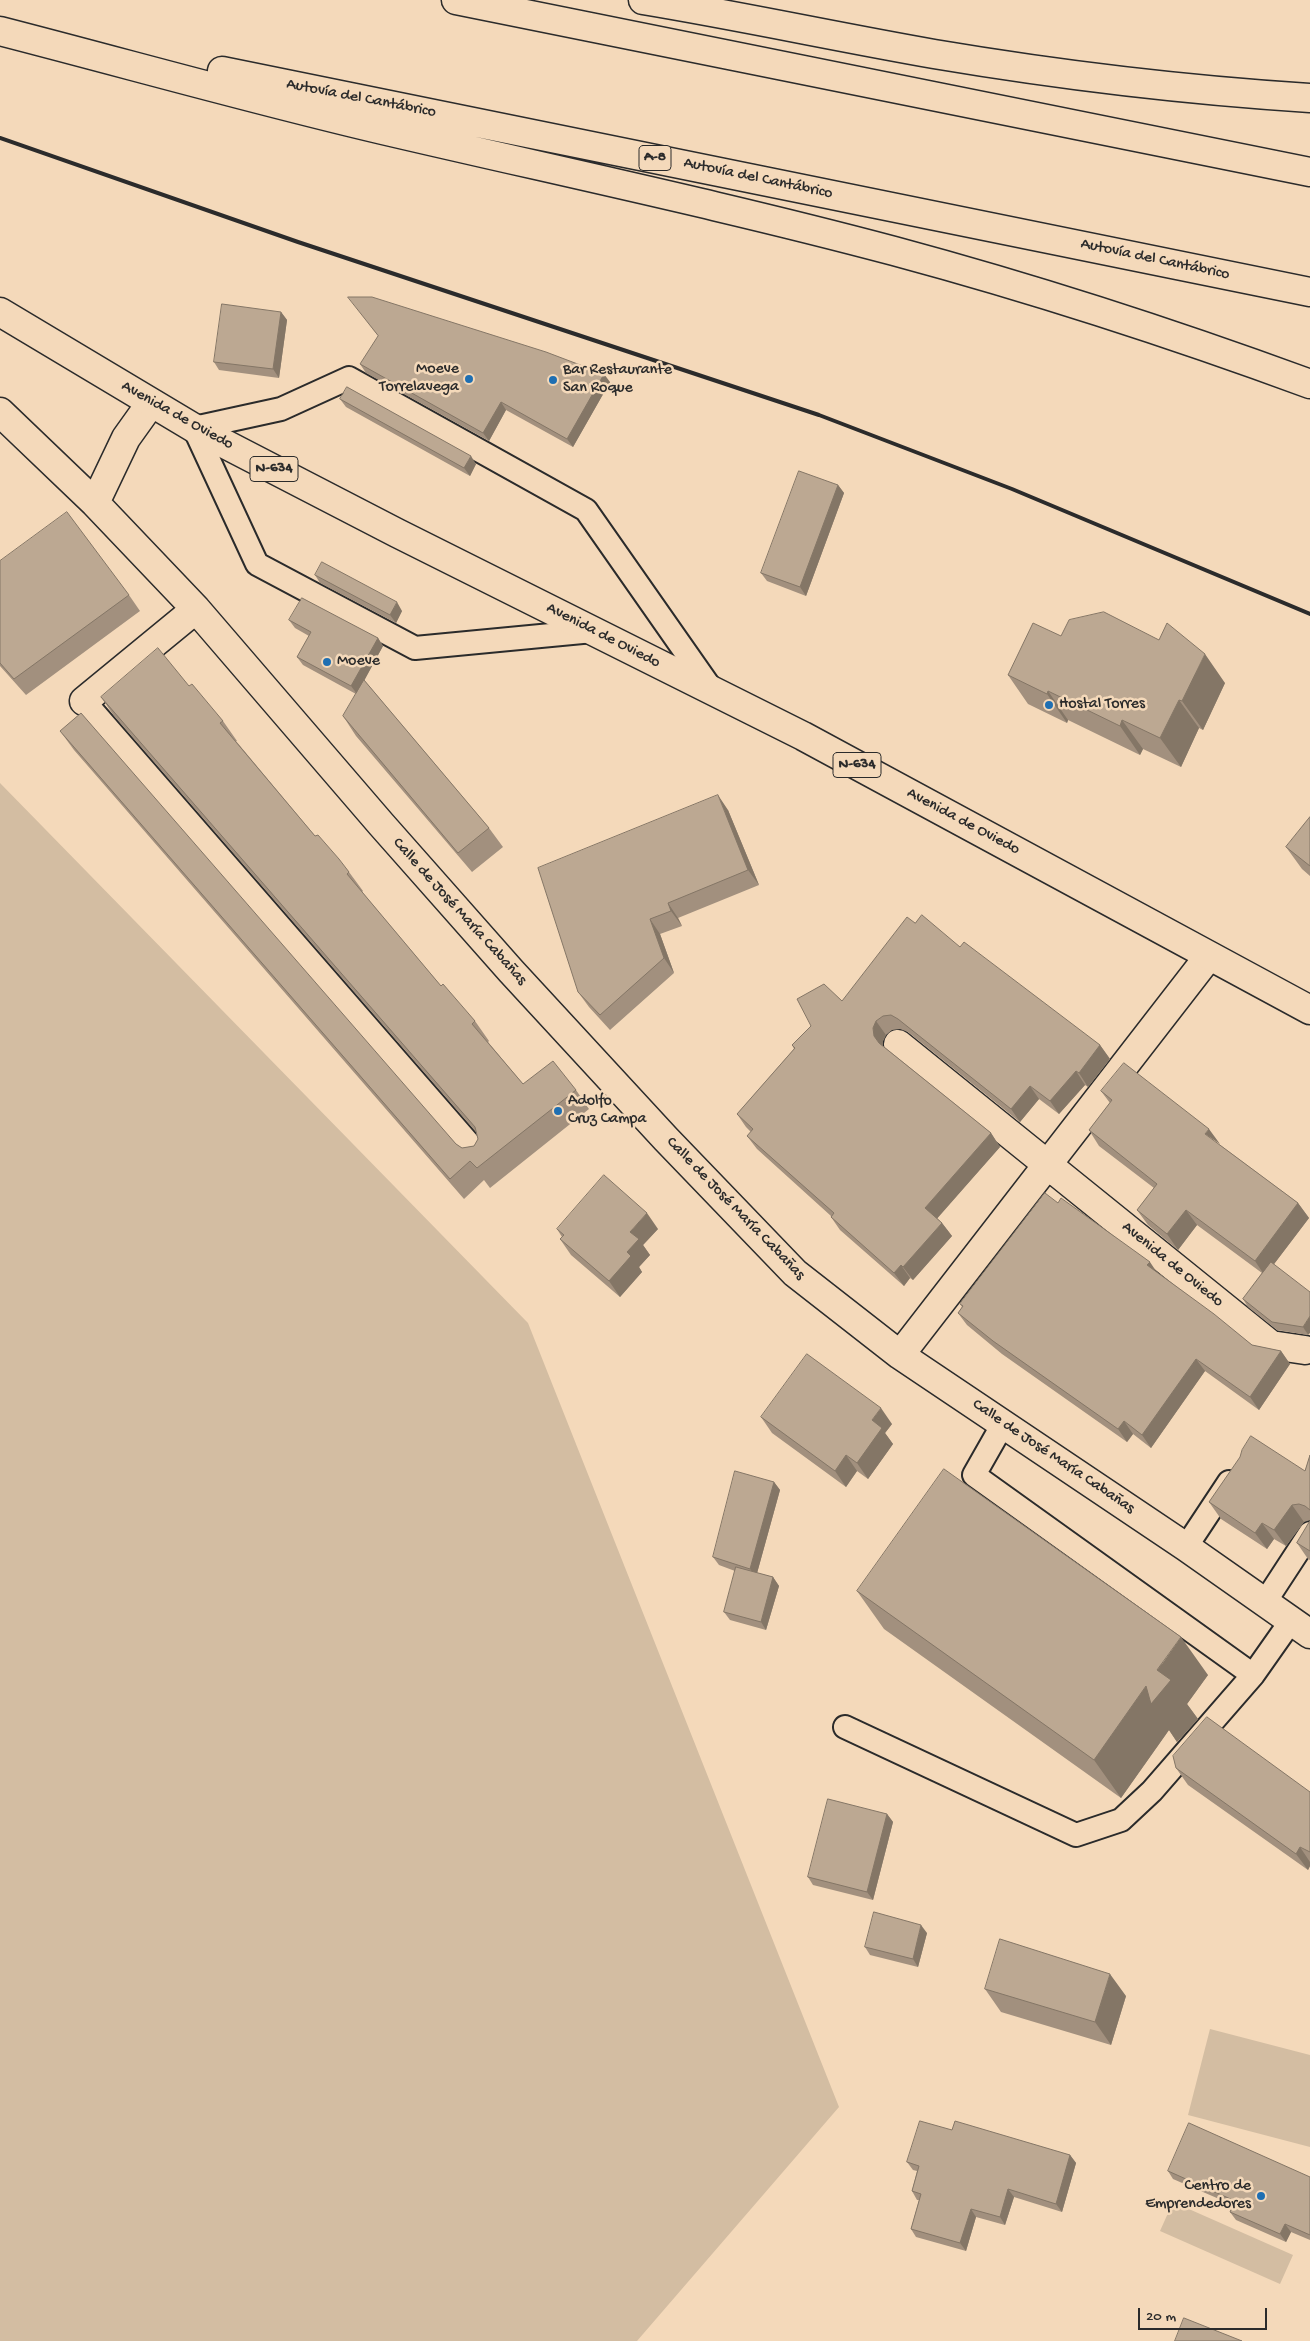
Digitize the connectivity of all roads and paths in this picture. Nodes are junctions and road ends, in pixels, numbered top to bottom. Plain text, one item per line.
1 (456, 0) edge
2 (643, 0) edge
3 (0, 30) edge
4 (1310, 98) edge
5 (1310, 172) edge
6 (1310, 292) edge
7 (0, 312) edge
8 (1310, 384) edge
9 (151, 402) junction
10 (0, 412) edge
11 (194, 428) junction
12 (95, 503) junction
13 (196, 609) junction
14 (593, 631) junction
15 (712, 690) junction
16 (84, 701) joint
17 (1209, 956) junction
18 (1310, 1010) edge
19 (898, 1044) dead end
20 (479, 1155) edge
21 (1047, 1163) junction
22 (1305, 1350) dead end
23 (900, 1355) junction
24 (1003, 1424) junction
25 (1240, 1466) edge
26 (1310, 1533) edge
27 (1186, 1547) junction
28 (1265, 1602) junction
29 (1301, 1627) edge
30 (1253, 1675) junction
31 (845, 1727) dead end

1 - 5 main road
2 - 4 main road
3 - 6 main road, Autovía del Cantábrico / A-8
3 - 8 main road
7 - 9 main road, Avenida de Oviedo / N-634
9 - 11 main road, Avenida de Oviedo / N-634
9 - 12 main road
10 - 12 main road, Calle de José María Cabañas
11 - 14 main road, Avenida de Oviedo / N-634
11 - 14 lane
11 - 15 lane
12 - 13 main road, Calle de José María Cabañas
13 - 16 main road
13 - 23 main road, Calle de José María Cabañas
14 - 15 main road, Avenida de Oviedo / N-634
15 - 17 main road, Avenida de Oviedo / N-634
16 - 20 lane
17 - 18 main road, Avenida de Oviedo / N-634
17 - 21 main road
19 - 21 main road, Avenida de Oviedo
21 - 22 main road, Avenida de Oviedo
21 - 23 main road
23 - 24 main road, Calle de José María Cabañas
24 - 27 main road, Calle de José María Cabañas
24 - 30 lane
25 - 27 lane
26 - 28 lane
27 - 28 main road, Calle de José María Cabañas
28 - 29 main road, Calle de José María Cabañas
29 - 30 lane
30 - 31 lane

